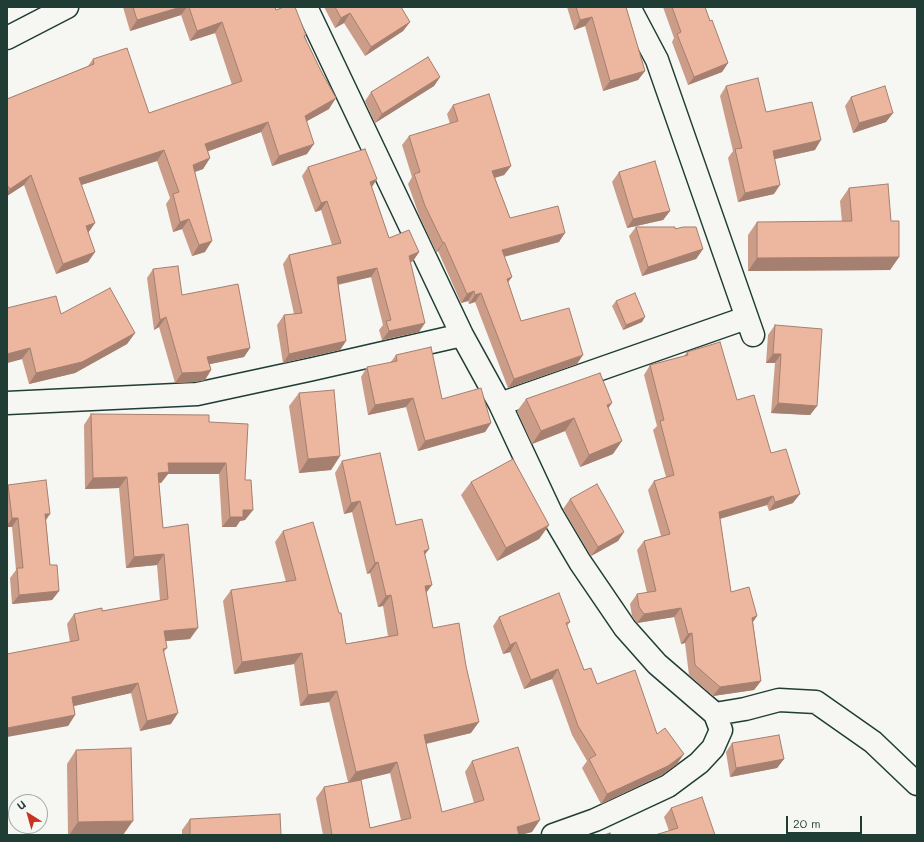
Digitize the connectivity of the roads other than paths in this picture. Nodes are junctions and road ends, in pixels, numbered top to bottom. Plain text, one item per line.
1 (67, 7) edge
2 (306, 7) edge
3 (629, 7) edge
4 (7, 38) edge
5 (462, 335) junction
6 (7, 403) edge
7 (500, 404) junction
8 (715, 714) junction
9 (917, 784) edge
10 (553, 835) edge

1 - 4 street
2 - 5 street
3 - 7 street
5 - 6 street
5 - 7 street
7 - 8 street
8 - 9 street
8 - 10 street

